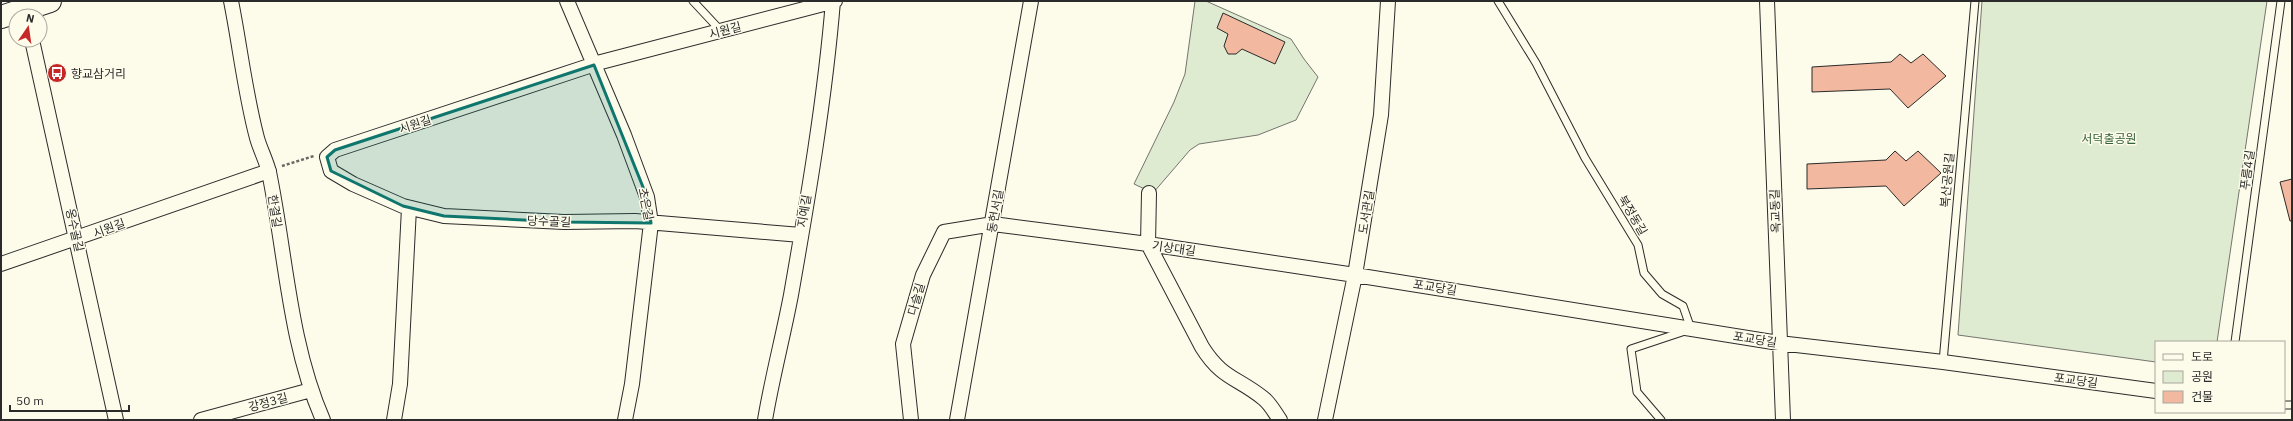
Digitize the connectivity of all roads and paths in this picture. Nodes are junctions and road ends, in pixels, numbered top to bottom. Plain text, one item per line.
1 (50, 1) edge
2 (231, 1) edge
3 (567, 1) edge
4 (693, 1) edge
5 (834, 1) edge
6 (1031, 1) edge
7 (1388, 1) edge
8 (1498, 1) edge
9 (1767, 1) edge
10 (1975, 1) edge
11 (2281, 1) edge
12 (29, 8) edge
13 (720, 31) junction
14 (34, 48) edge
15 (594, 65) junction
16 (335, 150) junction
17 (269, 171) junction
18 (1149, 193) dead end
19 (409, 208) junction
20 (651, 223) junction
21 (993, 224) junction
22 (801, 235) junction
23 (78, 239) junction
24 (1148, 244) junction
25 (1, 264) edge
26 (1355, 275) junction
27 (1691, 329) junction
28 (2235, 341) edge
29 (1779, 343) junction
30 (1943, 362) junction
31 (311, 390) junction
32 (2155, 391) edge
33 (116, 420) edge
34 (201, 420) edge
35 (323, 420) edge
36 (394, 420) edge
37 (625, 420) edge
38 (765, 420) edge
39 (911, 420) edge
40 (957, 420) edge
41 (1280, 420) edge
42 (1325, 420) edge
43 (1662, 420) edge
44 (1783, 420) edge

1 - 12 main road
2 - 17 street, 한결길
3 - 15 street, 초은길
4 - 13 lane
5 - 13 street, 시원길
5 - 22 street, 지예길
6 - 21 street, 동헌서길
7 - 26 street, 도서관길
8 - 27 lane, 북정동길
9 - 29 street, 옥교동길
10 - 30 lane, 복산공원길
11 - 28 lane, 푸름4길
13 - 15 street, 시원길
14 - 23 street, 옹수골길
15 - 16 street, 시원길
15 - 20 street, 초은길
16 - 17 path
16 - 19 street, 당수골길
17 - 23 street, 시원길
17 - 31 street, 한결길
18 - 24 street
19 - 20 street, 당수골길
19 - 36 street
20 - 22 street, 당수골길
20 - 37 street, 초은길
21 - 24 street, 기상대길
21 - 39 street, 다슬길
21 - 40 street, 동헌서길
22 - 38 street, 지예길
23 - 25 street, 시원길
23 - 33 street, 옹수골길
24 - 26 street, 기상대길
24 - 41 street
26 - 27 street, 포교당길
26 - 42 street, 도서관길
27 - 29 street, 포교당길
27 - 43 lane
29 - 30 street, 포교당길
29 - 44 street, 옥교동길
30 - 32 street, 포교당길
31 - 34 street, 강정3길
31 - 35 street, 한결길

